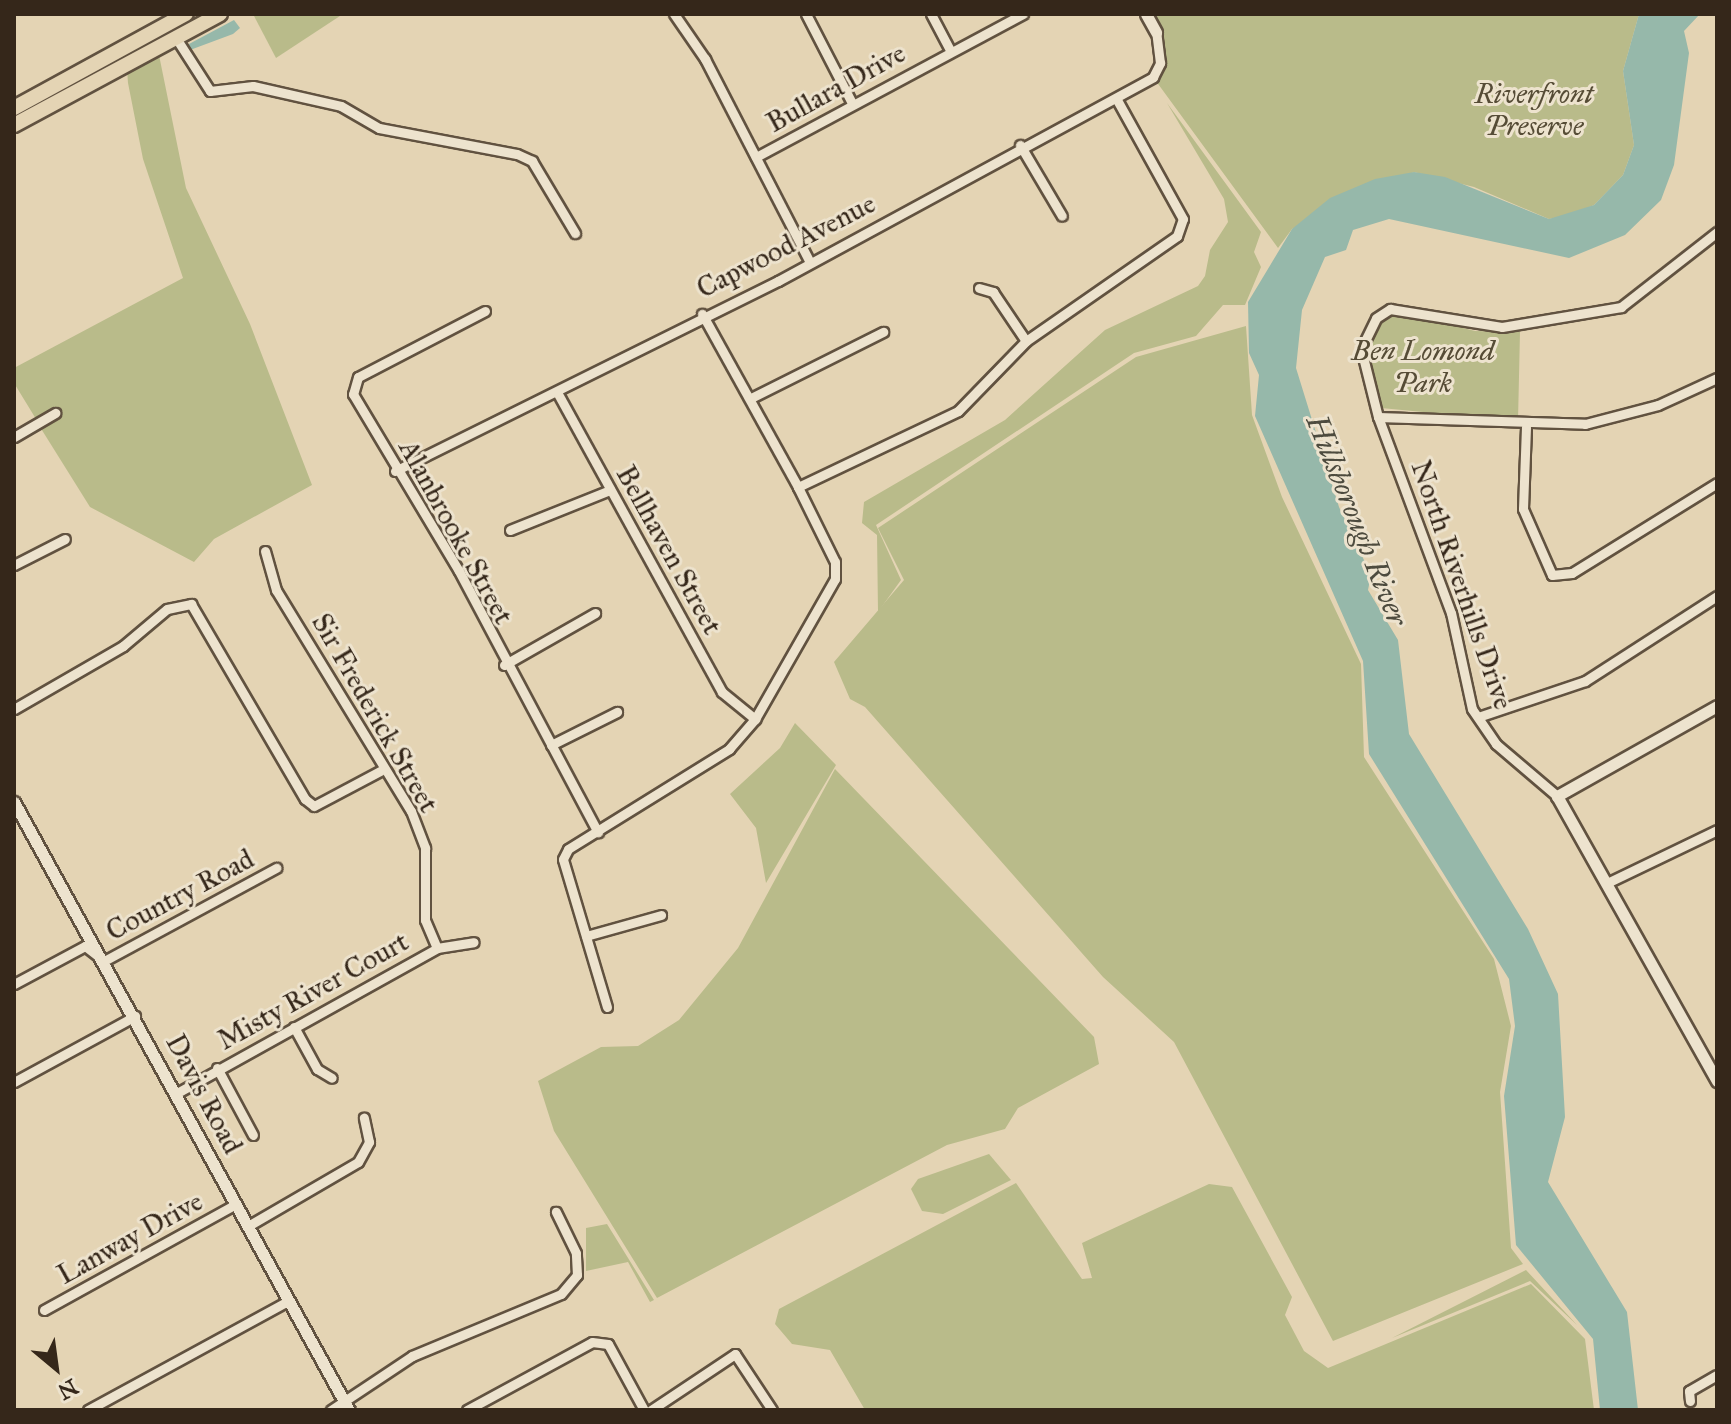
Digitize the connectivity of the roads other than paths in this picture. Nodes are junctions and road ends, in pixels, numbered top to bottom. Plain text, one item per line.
1 (186, 14) edge
2 (220, 14) edge
3 (674, 14) edge
4 (806, 14) edge
5 (931, 14) edge
6 (1023, 14) edge
7 (1146, 14) edge
8 (1156, 32) joint
9 (176, 38) junction
10 (950, 50) junction
11 (1116, 98) junction
12 (852, 103) junction
13 (14, 108) edge
14 (14, 125) edge
15 (1020, 145) junction
16 (756, 157) junction
17 (1062, 216) dead end
18 (1717, 232) edge
19 (575, 233) dead end
20 (810, 262) junction
21 (979, 288) dead end
22 (485, 311) dead end
23 (702, 314) junction
24 (883, 332) dead end
25 (1026, 341) junction
26 (1717, 378) edge
27 (557, 392) junction
28 (751, 398) junction
29 (55, 413) dead end
30 (1378, 417) junction
31 (1526, 427) junction
32 (14, 437) edge
33 (395, 471) junction
34 (1717, 483) edge
35 (798, 487) junction
36 (610, 490) junction
37 (510, 530) dead end
38 (65, 539) dead end
39 (265, 551) dead end
40 (14, 565) edge
41 (1717, 596) edge
42 (595, 613) dead end
43 (504, 665) junction
44 (1717, 706) edge
45 (14, 709) edge
46 (617, 712) dead end
47 (1478, 717) junction
48 (755, 719) junction
49 (551, 745) junction
50 (380, 771) junction
51 (1557, 796) junction
52 (14, 802) edge
53 (1717, 830) edge
54 (598, 832) junction
55 (276, 868) dead end
56 (1607, 883) junction
57 (661, 915) dead end
58 (586, 936) junction
59 (474, 942) dead end
60 (437, 948) junction
61 (104, 961) junction
62 (14, 984) edge
63 (607, 1007) dead end
64 (135, 1016) junction
65 (294, 1027) junction
66 (217, 1068) junction
67 (332, 1078) dead end
68 (1717, 1081) edge
69 (14, 1082) edge
70 (177, 1093) junction
71 (364, 1118) dead end
72 (253, 1135) dead end
73 (236, 1204) junction
74 (556, 1212) dead end
75 (248, 1226) junction
76 (288, 1301) junction
77 (44, 1310) dead end
78 (1717, 1375) edge
79 (1690, 1401) dead end
80 (347, 1406) edge
81 (88, 1410) edge
82 (331, 1410) edge
83 (467, 1410) edge
84 (644, 1410) edge
85 (651, 1410) edge
86 (772, 1410) edge

1 - 13 main road
2 - 9 main road
3 - 16 street
4 - 12 street
5 - 10 street
6 - 10 street, Bullara Drive
7 - 8 street
8 - 11 street, Capwood Avenue
9 - 14 main road
9 - 19 street
10 - 12 street, Bullara Drive
11 - 15 street, Capwood Avenue
11 - 25 street
12 - 16 street, Bullara Drive
15 - 17 street
15 - 20 street, Capwood Avenue
16 - 20 street
18 - 30 street, North Riverhills Drive
20 - 23 street, Capwood Avenue
21 - 25 street
22 - 33 street, Alanbrooke Street
23 - 27 street, Capwood Avenue
23 - 28 street
24 - 28 street
25 - 35 street
26 - 31 street
27 - 33 street, Capwood Avenue
27 - 36 street, Bellhaven Street
28 - 35 street
29 - 32 street
30 - 31 street
30 - 47 street, North Riverhills Drive
31 - 34 street
33 - 43 street, Alanbrooke Street
35 - 48 street
36 - 37 street
36 - 48 street, Bellhaven Street
38 - 40 street
39 - 50 street, Sir Frederick Street
41 - 47 street
42 - 43 street
43 - 49 street, Alanbrooke Street
44 - 51 street
45 - 50 street
46 - 49 street
47 - 51 street, North Riverhills Drive
48 - 54 street
49 - 54 street, Alanbrooke Street
50 - 60 street, Sir Frederick Street
51 - 56 street, North Riverhills Drive
52 - 61 street, Davis Road
53 - 56 street
54 - 58 street
55 - 61 street, Country Road
56 - 68 street, North Riverhills Drive
57 - 58 street
58 - 63 street
59 - 60 street, Misty River Court
60 - 65 street, Misty River Court
61 - 62 street
61 - 64 street, Davis Road
64 - 69 street
64 - 70 street, Davis Road
65 - 66 street, Misty River Court
65 - 67 street
66 - 70 street, Misty River Court
66 - 72 street
70 - 73 street, Davis Road
71 - 75 street
73 - 75 street, Davis Road
73 - 77 street, Lanway Drive
74 - 80 street
75 - 76 street, Davis Road
76 - 80 street, Davis Road
76 - 81 street
78 - 79 street
80 - 82 street
83 - 84 street
85 - 86 street

